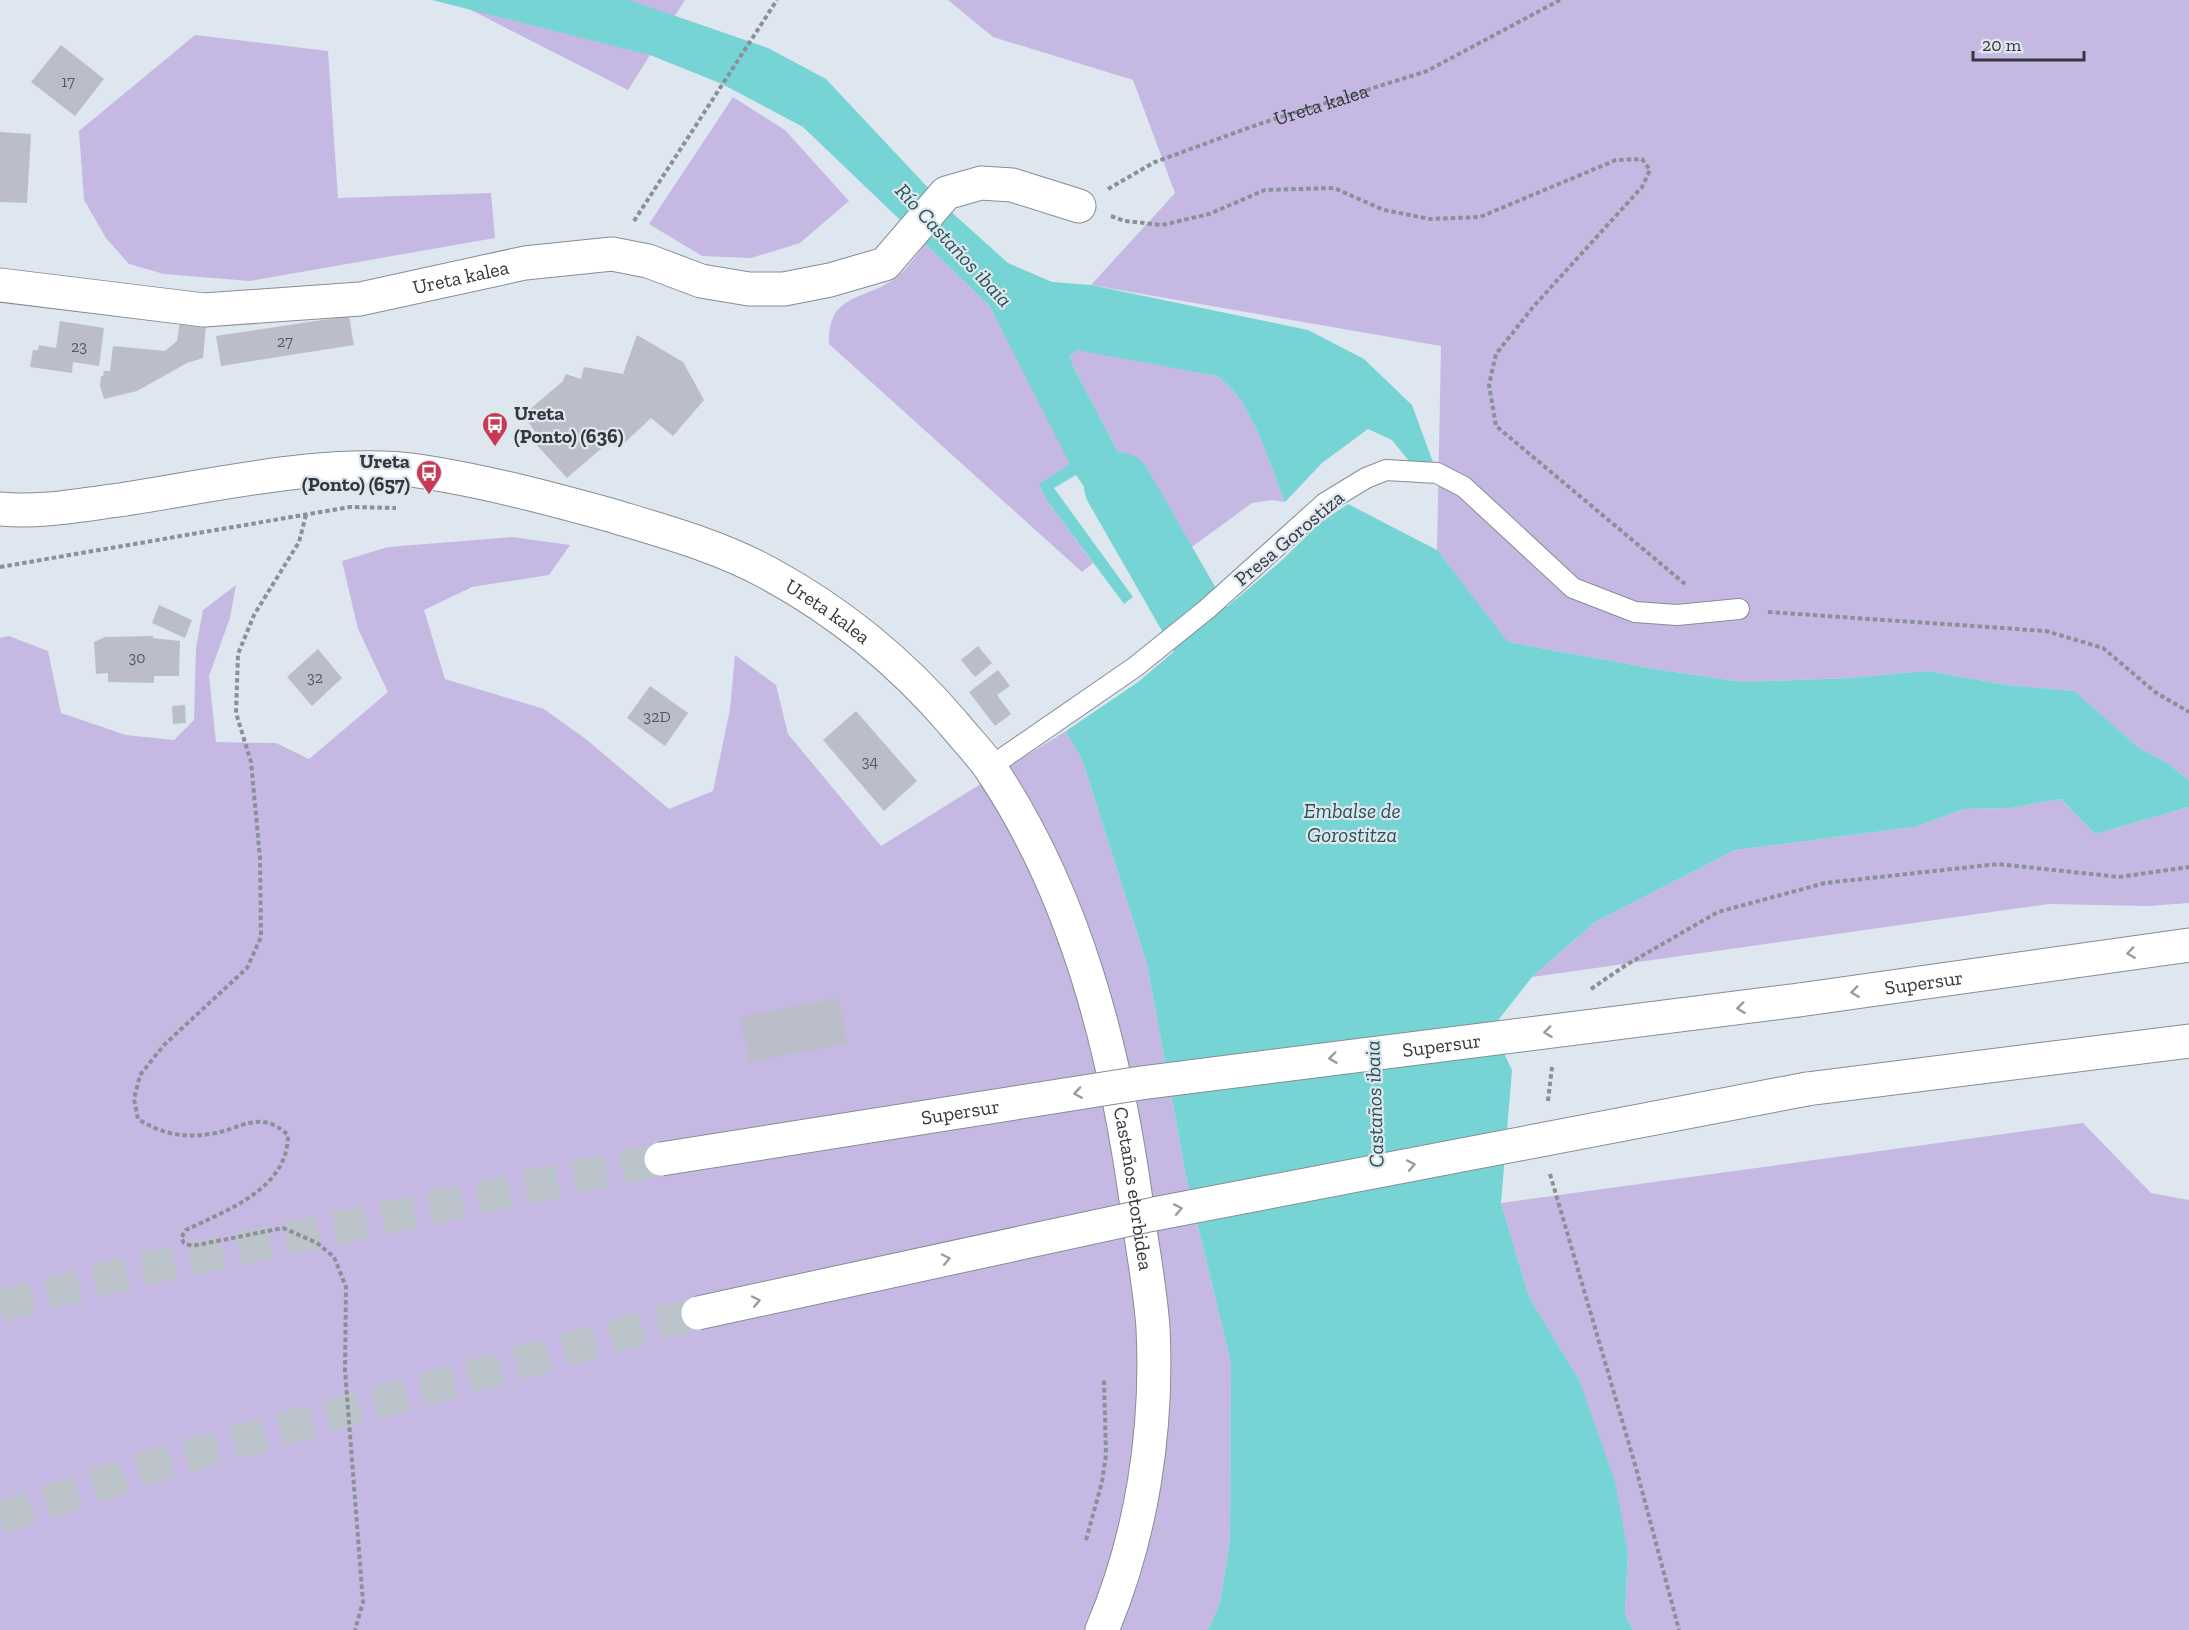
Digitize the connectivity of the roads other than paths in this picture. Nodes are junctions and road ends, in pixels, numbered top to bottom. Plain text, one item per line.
1 (1079, 206) road end
2 (0, 285) edge
3 (0, 509) edge
4 (1739, 609) road end
5 (990, 767) junction
6 (2189, 945) edge
7 (2189, 1041) edge
8 (661, 1159) tunnel mouth
9 (699, 1313) tunnel mouth
10 (1102, 1630) edge

1 - 2 main road, Ureta kalea
3 - 5 main road, Ureta kalea
4 - 5 lane, Presa Gorostiza
5 - 10 main road, Castaños etorbidea
6 -> 8 main road, Supersur, bridge
9 -> 7 main road, bridge

